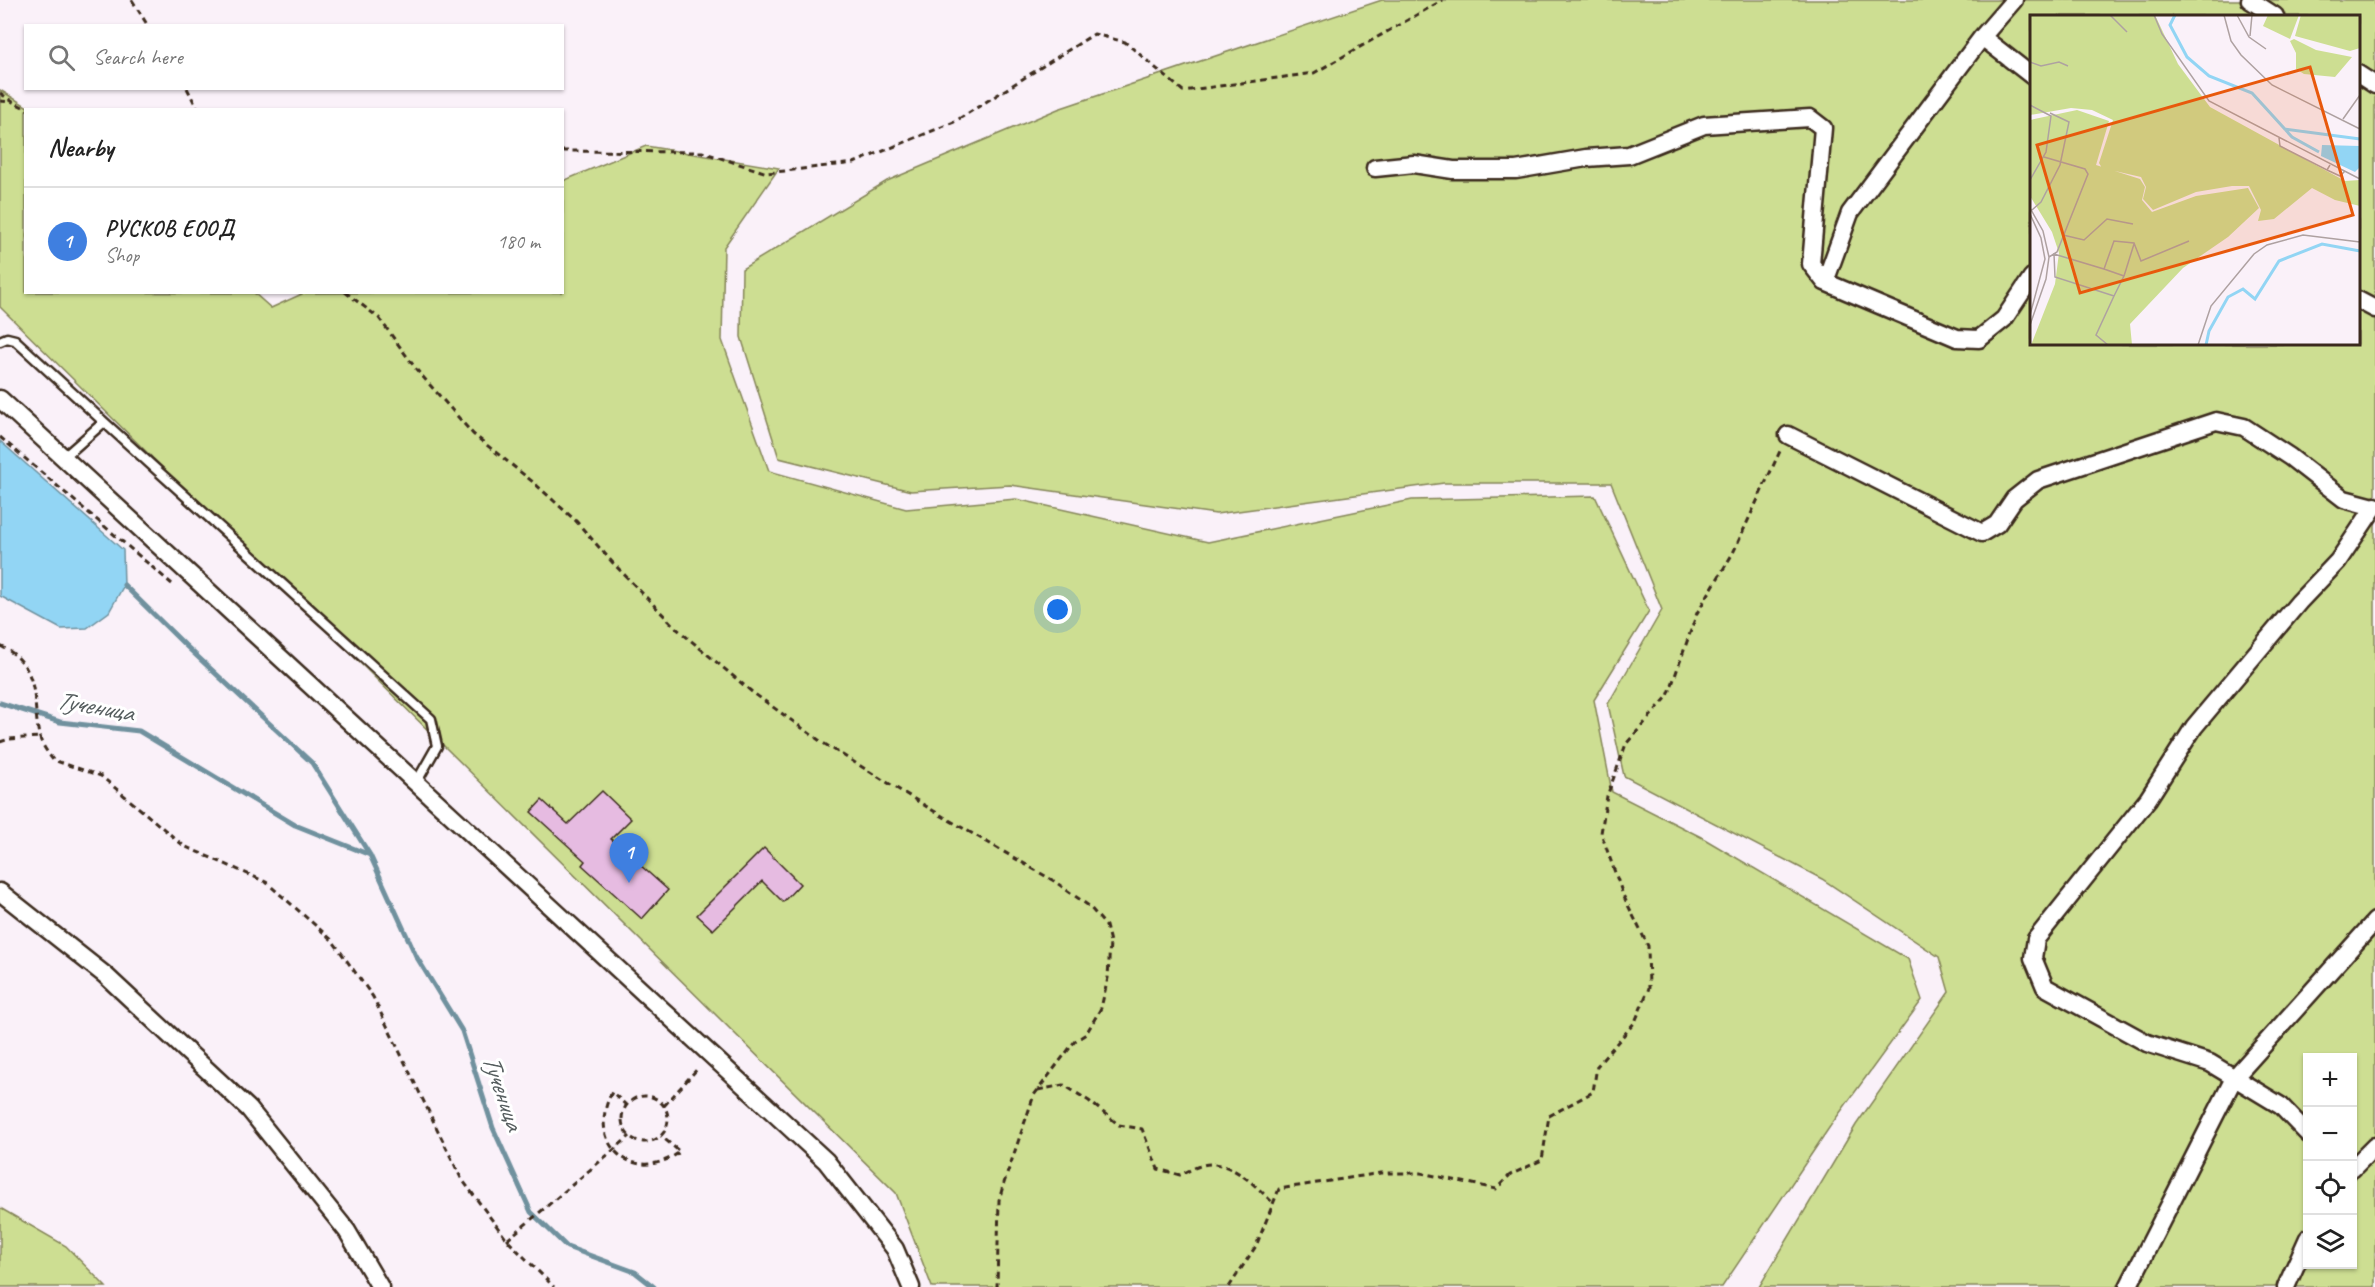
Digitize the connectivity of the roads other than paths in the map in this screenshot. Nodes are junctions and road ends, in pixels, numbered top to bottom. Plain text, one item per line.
1 (2014, 0) edge
2 (2250, 0) edge
3 (2273, 15) edge
4 (1982, 37) junction
5 (2030, 75) edge
6 (2360, 75) edge
7 (2375, 85) edge
8 (1375, 168) dead end
9 (2030, 279) edge
10 (1825, 282) junction
11 (2360, 301) edge
12 (2375, 309) edge
13 (0, 341) edge
14 (0, 399) edge
15 (104, 422) junction
16 (1788, 435) road end
17 (63, 458) junction
18 (2375, 507) edge
19 (416, 783) junction
20 (0, 892) edge
21 (2375, 921) edge
22 (2235, 1078) junction
23 (2303, 1130) edge
24 (2375, 1146) edge
25 (2357, 1164) edge
26 (2303, 1247) edge
27 (380, 1287) edge
28 (911, 1287) edge
29 (2128, 1287) edge
30 (2286, 1287) edge

1 - 4 street
2 - 3 street
4 - 5 street
4 - 10 street
6 - 7 street
8 - 10 street
9 - 10 street
11 - 12 street
13 - 15 lane
14 - 17 street
15 - 17 lane
15 - 19 lane
16 - 18 street
17 - 19 street
18 - 22 street
19 - 28 street
20 - 27 street
21 - 22 street
22 - 23 street
22 - 29 street
24 - 25 street
26 - 30 street

